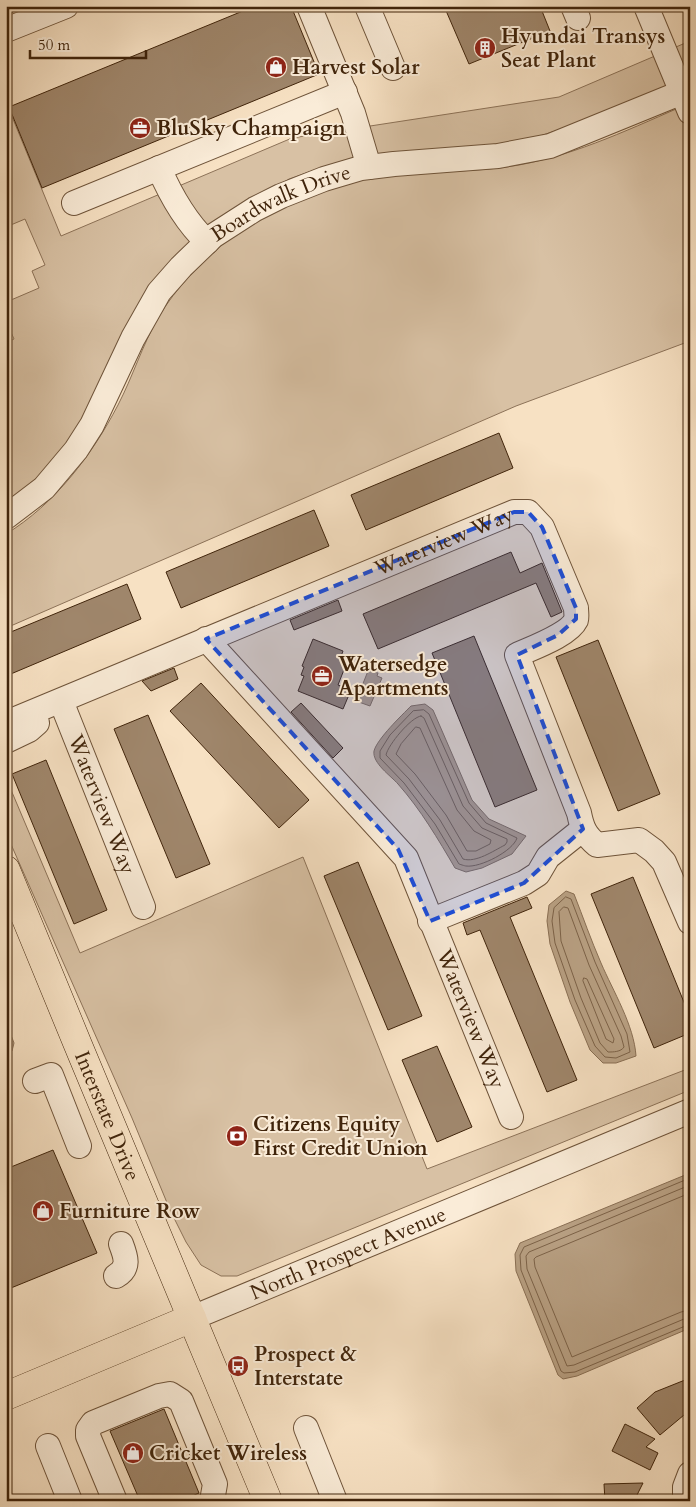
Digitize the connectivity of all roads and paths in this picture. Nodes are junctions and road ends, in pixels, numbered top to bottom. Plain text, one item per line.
1 (66, 6) edge
2 (309, 6) edge
3 (368, 6) edge
4 (646, 6) edge
5 (6, 30) edge
6 (393, 68) dead end
7 (345, 92) junction
8 (687, 98) edge
9 (369, 167) junction
10 (159, 168) junction
11 (74, 203) dead end
12 (207, 242) junction
13 (6, 516) edge
14 (206, 639) junction
15 (61, 701) junction
16 (6, 723) edge
17 (6, 741) edge
18 (583, 829) junction
19 (6, 870) edge
20 (143, 907) dead end
21 (430, 921) junction
22 (690, 922) edge
23 (35, 1081) dead end
24 (690, 1111) edge
25 (510, 1117) dead end
26 (79, 1146) dead end
27 (121, 1244) dead end
28 (116, 1276) dead end
29 (192, 1318) junction
30 (6, 1396) edge
31 (306, 1428) dead end
32 (48, 1446) dead end
33 (690, 1474) edge
34 (70, 1501) edge
35 (114, 1501) edge
36 (212, 1501) edge
37 (268, 1501) edge
38 (335, 1501) edge
39 (685, 1501) edge

1 - 5 street
2 - 7 street
3 - 6 street
4 - 8 street
7 - 9 street
7 - 10 street
8 - 9 street, Boardwalk Drive
9 - 12 street, Boardwalk Drive
10 - 11 street
10 - 12 street
12 - 13 street, Boardwalk Drive
14 - 15 street, Waterview Way
14 - 18 street, Waterview Way
14 - 21 street, Waterview Way
15 - 16 street, Waterview Way
15 - 17 street, Waterview Way
15 - 20 street, Waterview Way
18 - 21 street
18 - 22 street
19 - 29 main road, Interstate Drive
21 - 25 street, Waterview Way
23 - 26 street
24 - 29 street, North Prospect Avenue
27 - 28 street
29 - 30 main road, North Prospect Avenue
29 - 37 main road, Interstate Drive
31 - 38 street
32 - 34 street
33 - 39 street
35 - 36 street

